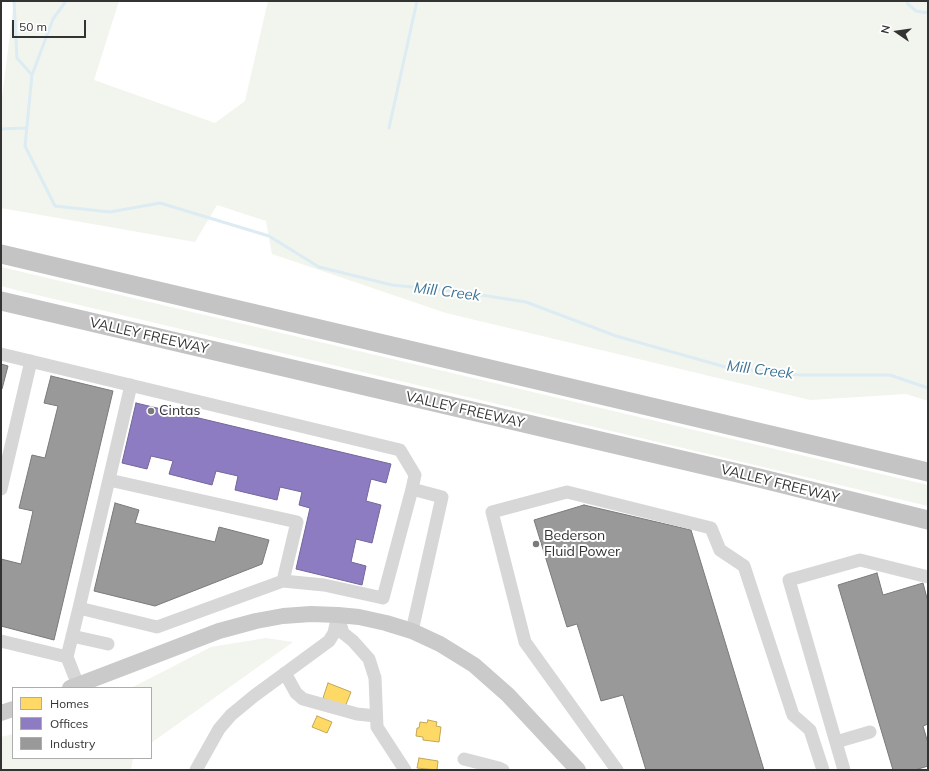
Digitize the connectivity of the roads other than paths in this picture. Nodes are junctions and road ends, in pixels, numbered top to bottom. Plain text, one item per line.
1 (1, 254) edge
2 (1, 301) edge
3 (1, 354) edge
4 (31, 361) junction
5 (131, 385) junction
6 (928, 472) edge
7 (109, 480) junction
8 (1, 489) edge
9 (412, 489) junction
10 (928, 520) edge
11 (928, 577) edge
12 (282, 581) junction
13 (78, 608) junction
14 (338, 615) junction
15 (412, 631) junction
16 (72, 636) junction
17 (1, 641) edge
18 (108, 644) dead end
19 (67, 657) junction
20 (285, 674) junction
21 (74, 686) edge
22 (12, 709) edge
23 (1, 713) edge
24 (376, 716) junction
25 (870, 732) dead end
26 (836, 742) junction
27 (464, 759) dead end
28 (196, 770) edge
29 (405, 770) edge
30 (504, 770) edge
31 (578, 770) edge
32 (617, 770) edge
33 (823, 770) edge
34 (844, 770) edge

1 - 6 highway
2 - 10 highway, VALLEY FREEWAY
3 - 4 lane
4 - 5 lane
4 - 8 lane
5 - 7 lane
5 - 9 lane
7 - 12 lane
7 - 13 lane
9 - 12 lane
9 - 15 lane
11 - 26 lane
12 - 13 lane
13 - 16 lane
14 - 15 main road
14 - 20 lane
14 - 21 main road
14 - 24 lane
15 - 31 main road
16 - 18 lane
16 - 19 lane
17 - 19 lane
19 - 21 lane
20 - 24 lane
20 - 28 lane
22 - 23 main road
24 - 29 lane
25 - 26 lane
26 - 34 lane
27 - 30 lane
32 - 33 lane

